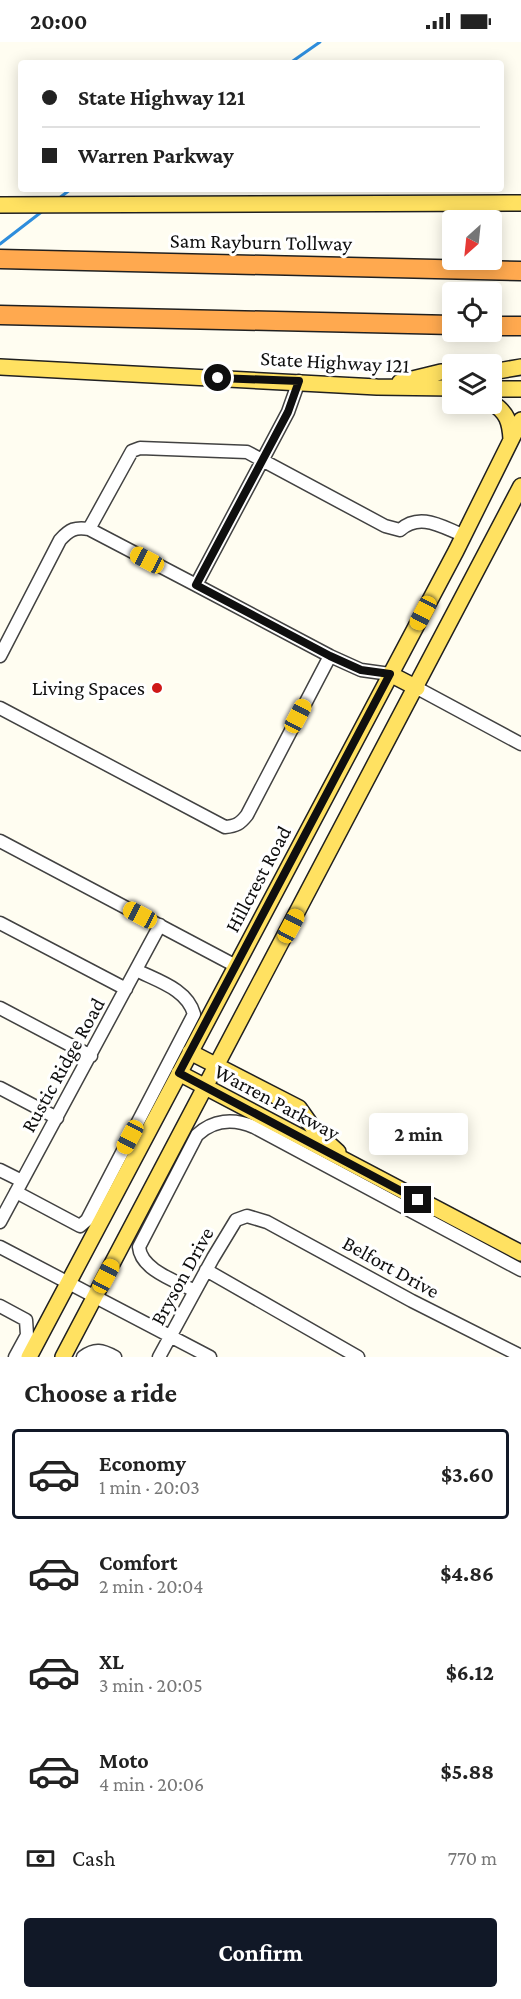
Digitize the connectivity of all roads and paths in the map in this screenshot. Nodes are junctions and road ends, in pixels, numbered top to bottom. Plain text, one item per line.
1 (521, 203) edge
2 (0, 205) edge
3 (1, 259) edge
4 (521, 271) edge
5 (2, 315) edge
6 (442, 325) edge
7 (502, 326) edge
8 (521, 326) edge
9 (0, 367) edge
10 (521, 367) edge
11 (502, 370) edge
12 (442, 372) edge
13 (299, 381) junction
14 (377, 387) junction
15 (442, 388) edge
16 (502, 389) edge
17 (521, 389) edge
18 (442, 397) edge
19 (502, 409) edge
20 (521, 420) edge
21 (511, 439) junction
22 (263, 460) junction
23 (521, 486) edge
24 (89, 529) junction
25 (463, 535) junction
26 (196, 585) junction
27 (0, 656) edge
28 (330, 656) junction
29 (390, 674) junction
30 (417, 688) junction
31 (0, 708) edge
32 (521, 744) edge
33 (0, 841) edge
34 (0, 923) edge
35 (160, 926) junction
36 (236, 966) junction
37 (136, 970) junction
38 (126, 989) junction
39 (0, 1008) edge
40 (190, 1052) junction
41 (91, 1056) junction
42 (217, 1065) junction
43 (179, 1073) junction
44 (0, 1088) edge
45 (205, 1088) junction
46 (57, 1118) junction
47 (356, 1168) junction
48 (0, 1170) edge
49 (22, 1181) junction
50 (16, 1192) junction
51 (243, 1217) joint
52 (0, 1222) edge
53 (0, 1247) edge
54 (521, 1253) edge
55 (206, 1270) junction
56 (521, 1270) edge
57 (68, 1282) junction
58 (195, 1291) junction
59 (96, 1296) junction
60 (0, 1306) edge
61 (171, 1336) junction
62 (521, 1356) edge
63 (15, 1357) edge
64 (29, 1357) edge
65 (63, 1357) edge
66 (83, 1357) edge
67 (115, 1357) edge
68 (159, 1357) edge
69 (210, 1357) edge
70 (358, 1357) edge

1 - 2 main road
3 - 4 highway, Sam Rayburn Tollway
5 - 6 highway
7 - 8 highway
9 - 13 main road, State Highway 121
10 - 11 main road
12 - 14 main road
13 - 14 main road, State Highway 121
13 - 22 street
14 - 15 main road, State Highway 121
14 - 18 main road
16 - 17 main road
19 - 21 main road
20 - 21 main road, Hillcrest Road
21 - 25 main road, Hillcrest Road
22 - 24 street
22 - 25 street
22 - 26 street
23 - 30 main road
24 - 26 street
24 - 27 street
25 - 29 main road, Hillcrest Road
26 - 28 street
28 - 29 street
28 - 31 street
29 - 30 main road
29 - 36 main road, Hillcrest Road
30 - 32 street
30 - 42 main road
33 - 35 street
34 - 38 street
35 - 36 street
35 - 37 street, Rustic Ridge Road
36 - 40 main road, Hillcrest Road
37 - 38 street, Rustic Ridge Road
37 - 50 street
38 - 41 street, Rustic Ridge Road
39 - 41 street
40 - 42 main road, Warren Parkway
40 - 43 main road, Hillcrest Road
41 - 46 street, Rustic Ridge Road
42 - 45 main road
42 - 47 main road, Warren Parkway
43 - 45 main road, Warren Parkway
43 - 57 main road, Hillcrest Road
44 - 46 street
45 - 47 main road, Warren Parkway
45 - 59 main road
46 - 49 street, Rustic Ridge Road
47 - 54 main road, Warren Parkway
48 - 49 street
49 - 50 street, Rustic Ridge Road
50 - 52 street, Rustic Ridge Road
51 - 55 street, Bryson Drive
51 - 62 street, Belfort Drive
53 - 57 street
55 - 58 street, Bryson Drive
55 - 70 street
56 - 58 street
57 - 59 street
57 - 64 main road, Hillcrest Road
58 - 61 street, Bryson Drive
59 - 61 street
59 - 65 main road
60 - 63 street
61 - 68 street, Bryson Drive
61 - 69 street
66 - 67 street

